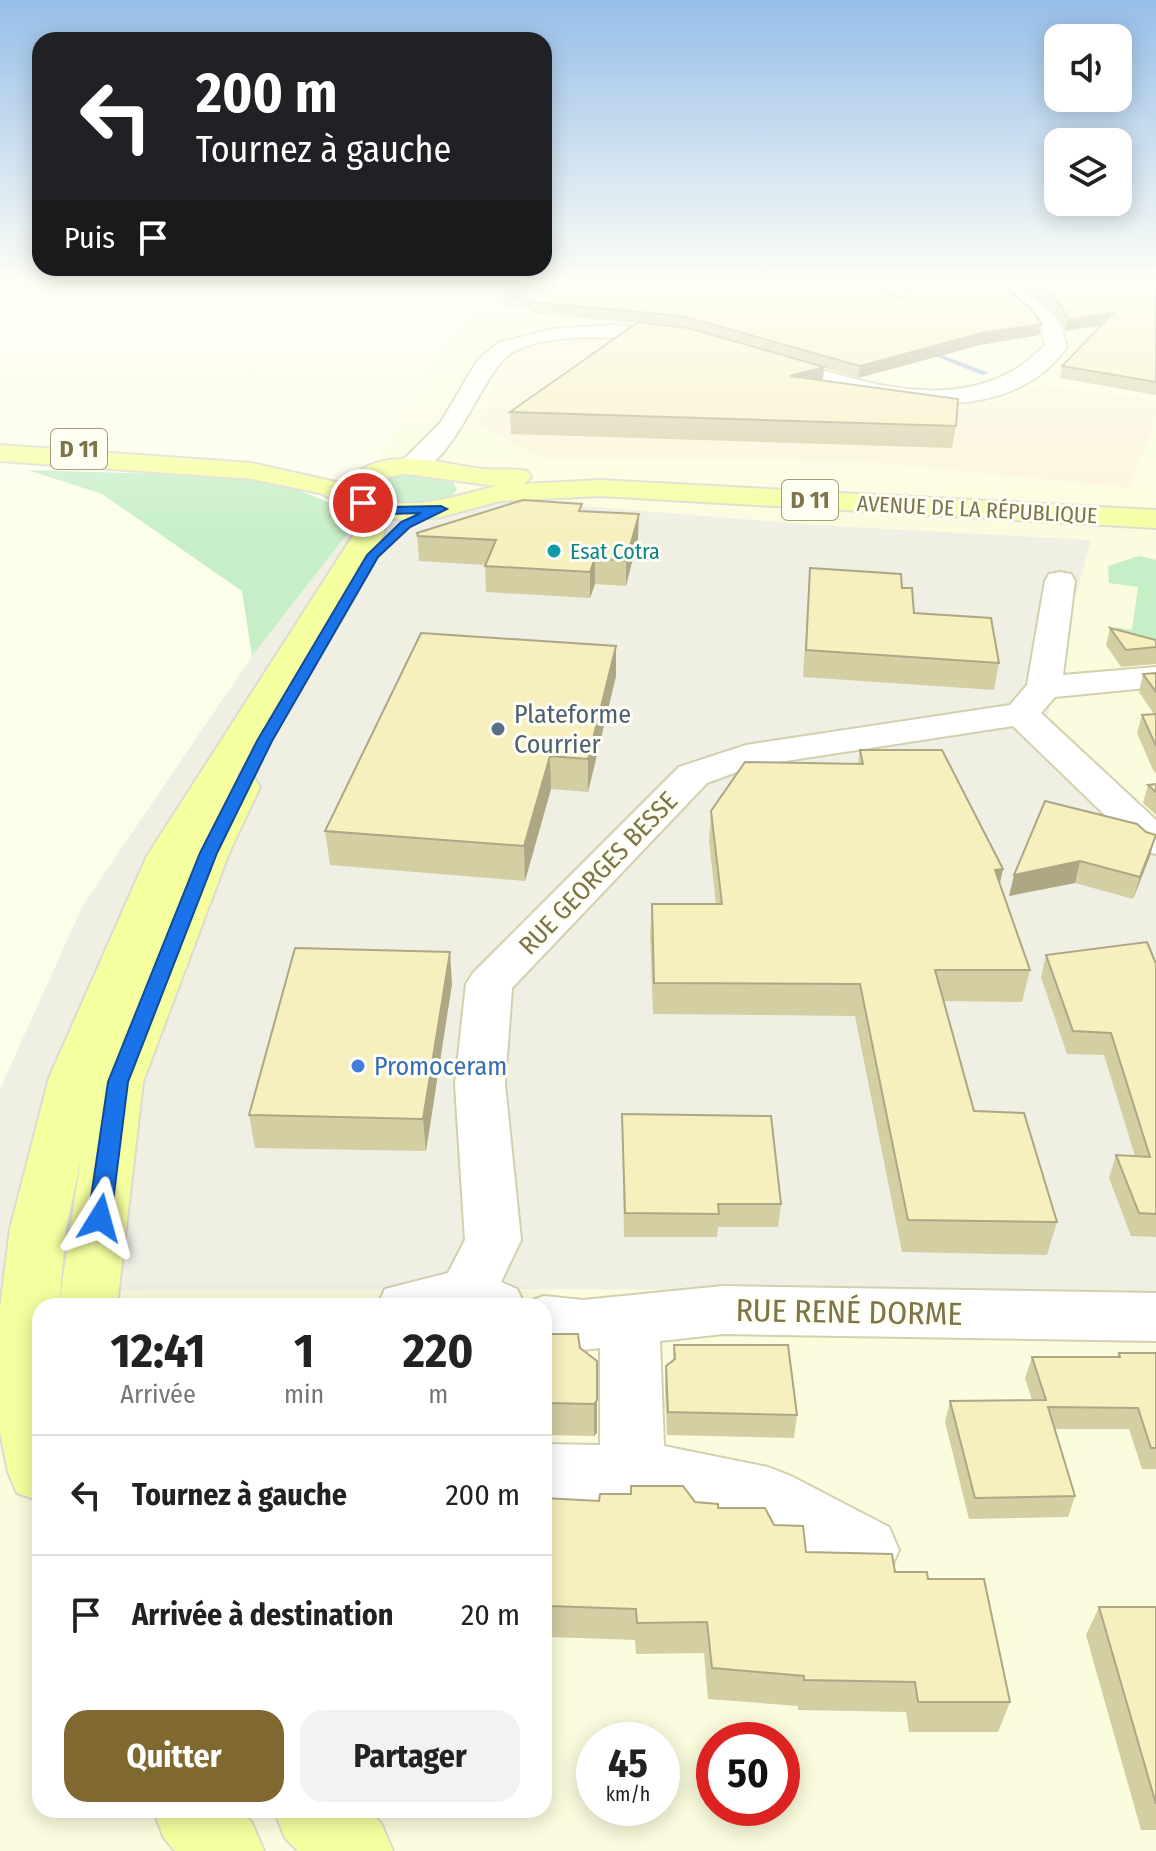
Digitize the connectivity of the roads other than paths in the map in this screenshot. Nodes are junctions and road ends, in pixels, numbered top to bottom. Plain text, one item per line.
1 (486, 367) edge
2 (785, 367) edge
3 (1036, 367) edge
4 (449, 429) junction
5 (0, 445) edge
6 (0, 453) edge
7 (410, 466) junction
8 (454, 488) junction
9 (370, 492) junction
10 (1156, 504) edge
11 (1156, 519) edge
12 (1060, 581) dead end
13 (1156, 677) edge
14 (1033, 700) junction
15 (1156, 842) edge
16 (89, 1298) edge
17 (482, 1298) edge
18 (1156, 1317) edge
19 (629, 1320) junction
20 (23, 1321) edge
21 (552, 1321) edge
22 (32, 1432) edge
23 (552, 1474) edge
24 (633, 1475) junction
25 (865, 1550) edge
26 (198, 1818) edge
27 (321, 1818) edge
28 (224, 1851) edge
29 (353, 1851) edge

1 - 4 street
2 - 3 street
4 - 7 street
4 - 8 street
5 - 9 main road, D 11
6 - 9 main road, D 11
7 - 8 main road, AVENUE DE LA RÉPUBLIQUE
7 - 9 main road, AVENUE DE LA RÉPUBLIQUE
8 - 9 main road, AVENUE DE LA RÉPUBLIQUE
8 - 10 main road, AVENUE DE LA RÉPUBLIQUE / D 11
8 - 11 main road, AVENUE DE LA RÉPUBLIQUE / D 11
8 - 16 main road
9 - 20 main road
12 - 14 street
13 - 14 street, RUE GEORGES BESSE
14 - 15 street
14 - 17 street, RUE GEORGES BESSE
18 - 19 street, RUE RENÉ DORME
19 - 21 street, RUE RENÉ DORME
19 - 24 street
20 - 22 main road
23 - 24 street
24 - 25 street
26 - 28 main road
27 - 29 main road

